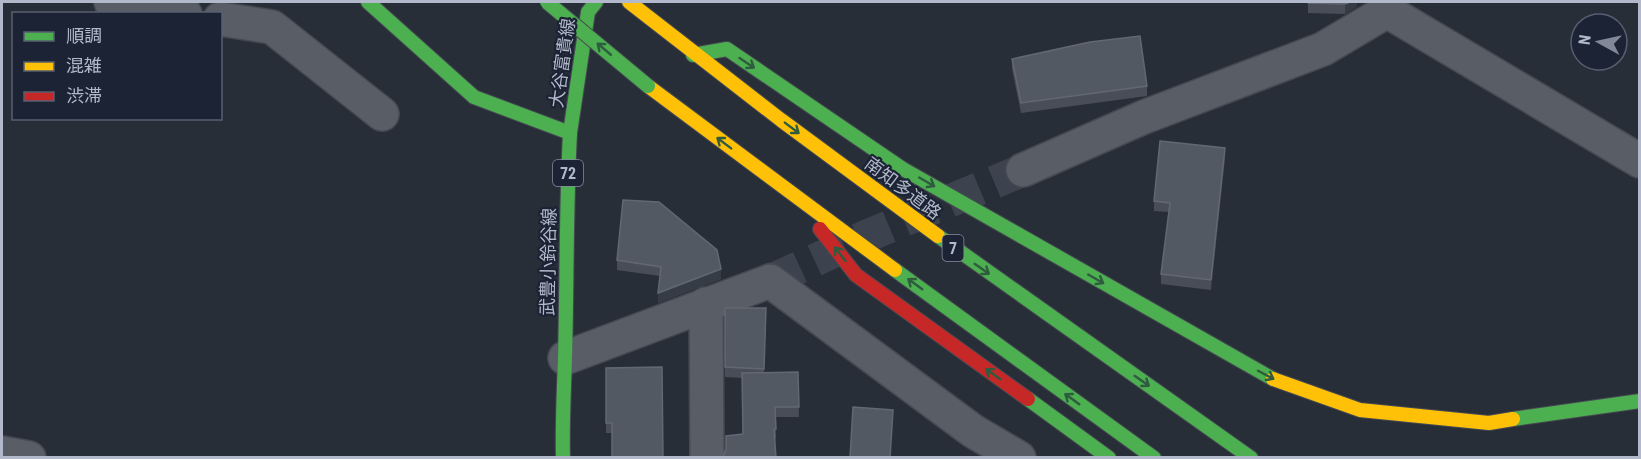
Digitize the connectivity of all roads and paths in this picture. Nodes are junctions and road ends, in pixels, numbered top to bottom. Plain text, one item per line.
1 (111, 2) edge
2 (368, 2) edge
3 (547, 2) edge
4 (628, 2) edge
5 (590, 5) edge
6 (1388, 6) edge
7 (173, 12) edge
8 (222, 19) edge
9 (693, 55) junction
10 (382, 114) dead end
11 (570, 133) junction
12 (1640, 161) edge
13 (1023, 170) tunnel mouth
14 (796, 198) junction
15 (706, 304) junction
16 (565, 358) junction
17 (1640, 401) edge
18 (972, 444) edge
19 (2, 453) edge
20 (29, 458) edge
21 (563, 458) edge
22 (707, 458) edge
23 (1019, 458) edge
24 (1108, 458) edge
25 (1154, 458) edge
26 (1251, 458) edge

1 - 7 street
2 - 11 main road, 72
14 -> 3 main road, bridge
4 - 9 main road, 南知多道路 / 7
5 - 11 main road, 大谷富貴線
6 - 12 street
6 - 13 street
8 - 10 street
9 -> 17 main road
9 -> 26 main road, 南知多道路 / 7
11 - 16 main road, 武豊小鈴谷線 / 72
24 -> 14 main road
25 -> 14 main road
15 - 16 street
15 - 18 street
15 - 22 street
16 - 21 main road, 武豊小鈴谷線 / 72
18 - 23 street
19 - 20 street

